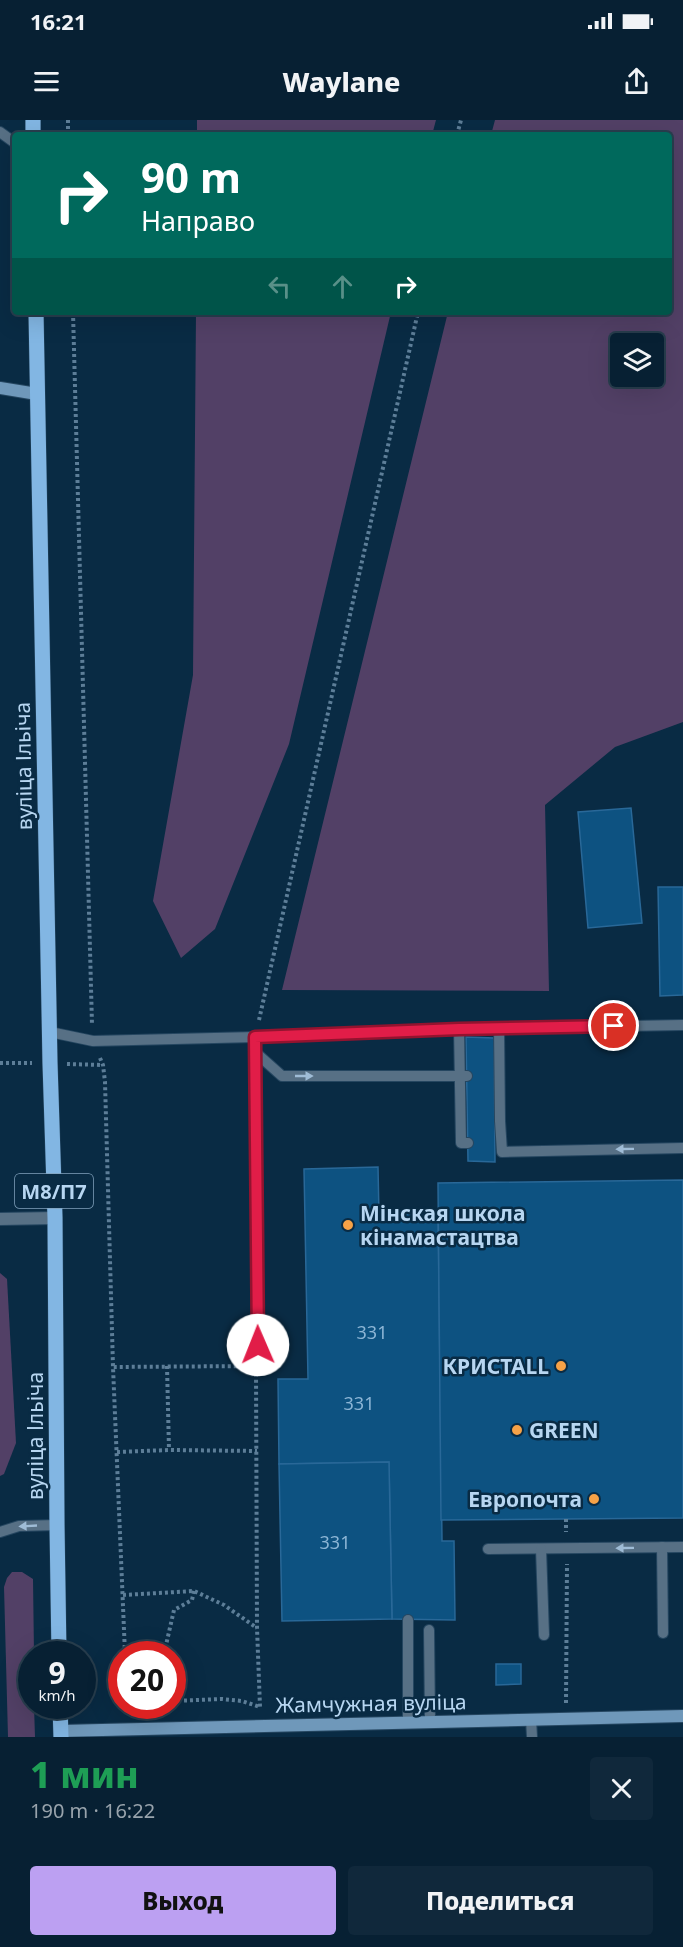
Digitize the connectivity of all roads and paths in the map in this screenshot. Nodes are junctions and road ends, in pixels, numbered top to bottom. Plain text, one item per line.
1 (36, 315) edge
2 (73, 315) edge
3 (417, 315) edge
4 (0, 388) edge
5 (38, 394) junction
6 (683, 1025) edge
7 (499, 1028) junction
8 (459, 1029) junction
9 (50, 1032) junction
10 (255, 1037) junction
11 (93, 1041) junction
12 (255, 1052) junction
13 (463, 1076) junction
14 (468, 1143) dead end
15 (683, 1148) edge
16 (55, 1218) junction
17 (0, 1219) edge
18 (258, 1345) dead end
19 (167, 1366) junction
20 (113, 1367) junction
21 (169, 1450) junction
22 (257, 1451) junction
23 (117, 1452) junction
24 (566, 1519) dead end
25 (57, 1525) junction
26 (0, 1532) edge
27 (683, 1546) edge
28 (662, 1547) junction
29 (567, 1548) junction
30 (488, 1549) dead end
31 (540, 1549) junction
32 (194, 1591) junction
33 (123, 1594) junction
34 (408, 1620) dead end
35 (257, 1628) junction
36 (429, 1630) dead end
37 (663, 1633) dead end
38 (544, 1635) dead end
39 (59, 1641) edge
40 (125, 1641) edge
41 (167, 1641) edge
42 (222, 1699) dead end
43 (186, 1700) edge
44 (260, 1707) dead end
45 (683, 1716) edge
46 (566, 1718) junction
47 (60, 1719) edge
48 (531, 1719) junction
49 (408, 1721) junction
50 (430, 1721) junction
51 (61, 1734) edge
52 (532, 1737) edge

1 - 5 main road, вуліца Ільіча / М8/П7
2 - 11 path
3 - 10 path
4 - 5 main road
5 - 9 main road, вуліца Ільіча / М8/П7
6 - 7 lane
7 - 8 lane
15 -> 7 lane
8 - 10 lane
8 - 13 lane
9 - 11 lane
9 - 16 main road, вуліца Ільіча / М8/П7
10 - 11 lane
10 - 12 lane
11 - 20 path
12 -> 13 lane
12 - 18 lane
13 - 14 lane
16 - 17 street
16 - 25 main road, вуліца Ільіча / М8/П7
19 - 20 path
19 - 21 path
19 - 22 path
20 - 23 path
21 - 22 path
21 - 23 path
22 - 35 path
23 - 33 path
24 - 29 path
25 -> 26 lane
25 - 39 main road, вуліца Ільіча / М8/П7
27 - 28 lane
28 -> 29 lane
28 - 37 lane
29 - 31 lane
29 - 46 path
30 - 31 lane
31 - 38 lane
32 - 33 path
32 - 35 path
32 - 41 path
33 - 40 path
34 - 49 lane
35 - 44 path
36 - 50 lane
42 - 43 path
45 - 46 main road, Жамчужная вуліца
46 - 48 main road, Жамчужная вуліца
47 - 51 main road
48 - 50 main road, Жамчужная вуліца
48 - 52 lane
49 - 50 main road, Жамчужная вуліца
49 - 51 main road, Жамчужная вуліца

